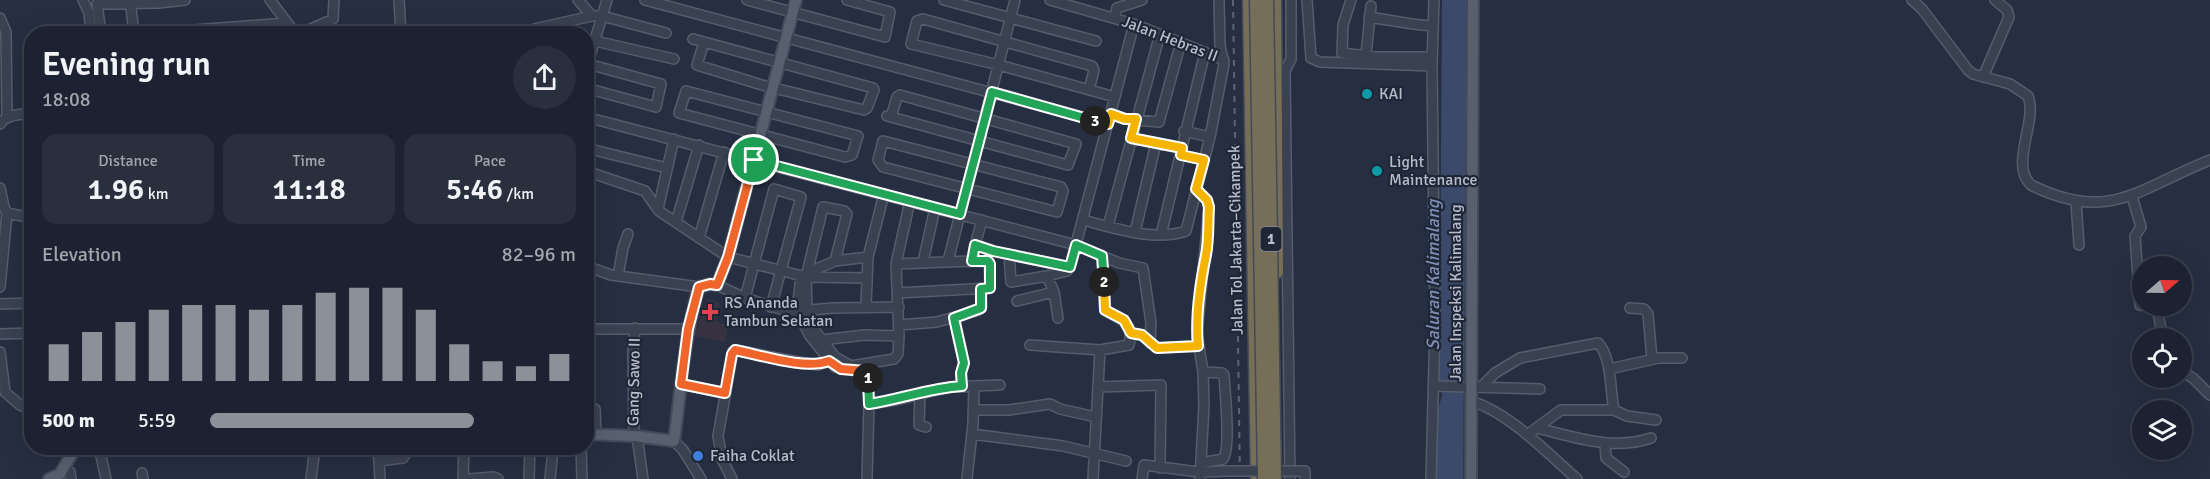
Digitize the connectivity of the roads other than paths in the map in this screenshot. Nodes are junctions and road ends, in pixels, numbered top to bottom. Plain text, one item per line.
1 (83, 0) edge
2 (185, 0) edge
3 (270, 0) edge
4 (334, 0) edge
5 (399, 0) edge
6 (578, 0) edge
7 (607, 0) edge
8 (645, 0) edge
9 (747, 0) edge
10 (796, 0) edge
11 (847, 0) edge
12 (944, 0) edge
13 (1015, 0) edge
14 (1050, 0) edge
15 (1142, 0) edge
16 (1219, 0) edge
17 (1249, 0) edge
18 (1256, 0) edge
19 (1267, 0) edge
20 (1275, 0) edge
21 (1291, 0) edge
22 (1307, 0) edge
23 (1351, 0) edge
24 (1434, 0) edge
25 (1473, 0) edge
26 (1912, 0) edge
27 (1995, 0) edge
28 (157, 1) edge
29 (97, 2) edge
30 (130, 2) edge
31 (1128, 2) edge
32 (1371, 6) dead end
33 (793, 12) junction
34 (597, 16) junction
35 (1369, 17) junction
36 (0, 18) edge
37 (1011, 18) junction
38 (1115, 18) junction
39 (287, 23) junction
40 (1134, 24) junction
41 (90, 26) edge
42 (100, 26) edge
43 (133, 26) edge
44 (247, 26) edge
45 (289, 26) edge
46 (318, 26) edge
47 (401, 26) edge
48 (549, 26) edge
49 (1432, 26) junction
50 (594, 29) edge
51 (666, 33) dead end
52 (1160, 34) junction
53 (693, 39) dead end
54 (786, 39) junction
55 (1096, 41) dead end
56 (704, 42) junction
57 (1181, 42) junction
58 (594, 43) edge
59 (1004, 43) junction
60 (1205, 52) junction
61 (1366, 55) junction
62 (674, 59) dead end
63 (1224, 60) junction
64 (780, 62) junction
65 (1432, 62) junction
66 (999, 65) junction
67 (594, 69) edge
68 (1983, 77) junction
69 (773, 88) junction
70 (594, 90) edge
71 (1089, 90) junction
72 (992, 92) junction
73 (1115, 97) junction
74 (766, 112) junction
75 (1111, 114) junction
76 (24, 115) edge
77 (985, 118) junction
78 (594, 119) edge
79 (1136, 119) junction
80 (4, 120) edge
81 (1108, 124) junction
82 (1184, 131) junction
83 (760, 134) junction
84 (1210, 137) junction
85 (1131, 138) junction
86 (674, 139) junction
87 (979, 140) junction
88 (1156, 143) junction
89 (699, 146) junction
90 (594, 150) edge
91 (724, 152) junction
92 (1181, 152) junction
93 (754, 160) junction
94 (1204, 160) junction
95 (2210, 160) edge
96 (973, 165) junction
97 (667, 168) junction
98 (594, 174) edge
99 (0, 188) edge
100 (967, 189) junction
101 (1196, 189) junction
102 (645, 191) junction
103 (884, 194) junction
104 (661, 195) junction
105 (2132, 196) junction
106 (909, 201) junction
107 (2076, 202) junction
108 (935, 208) junction
109 (4, 209) edge
110 (658, 209) junction
111 (960, 214) junction
112 (24, 215) edge
113 (981, 220) junction
114 (1083, 220) junction
115 (676, 222) junction
116 (1108, 226) junction
117 (1135, 232) junction
118 (628, 234) dead end
119 (1161, 235) junction
120 (699, 238) junction
121 (975, 245) junction
122 (1076, 245) junction
123 (2079, 245) dead end
124 (1009, 254) junction
125 (1102, 256) junction
126 (728, 257) junction
127 (868, 257) junction
128 (835, 261) junction
129 (948, 261) junction
130 (972, 261) junction
131 (923, 262) junction
132 (896, 264) junction
133 (755, 265) junction
134 (1070, 267) junction
135 (594, 269) edge
136 (781, 271) junction
137 (618, 276) junction
138 (805, 276) junction
139 (1047, 276) junction
140 (867, 278) junction
141 (717, 285) junction
142 (0, 287) edge
143 (699, 287) junction
144 (981, 289) junction
145 (1054, 292) junction
146 (897, 293) junction
147 (745, 298) junction
148 (1017, 302) dead end
149 (0, 303) edge
150 (24, 303) edge
151 (866, 306) junction
152 (771, 307) junction
153 (898, 307) junction
154 (1630, 308) dead end
155 (807, 310) junction
156 (797, 311) junction
157 (954, 318) junction
158 (1058, 318) dead end
159 (899, 325) junction
160 (635, 328) junction
161 (2161, 328) edge
162 (594, 329) edge
163 (688, 329) junction
164 (24, 333) edge
165 (1131, 333) junction
166 (0, 334) edge
167 (899, 336) junction
168 (821, 340) junction
169 (1150, 343) junction
170 (1030, 345) dead end
171 (1198, 346) junction
172 (1100, 350) junction
173 (0, 352) edge
174 (1682, 358) dead end
175 (1652, 359) junction
176 (829, 361) junction
177 (1609, 369) junction
178 (1203, 372) junction
179 (2192, 378) edge
180 (681, 384) junction
181 (1000, 385) dead end
182 (962, 386) junction
183 (974, 386) junction
184 (1472, 386) junction
185 (1098, 387) junction
186 (1435, 387) junction
187 (1540, 389) dead end
188 (2, 390) edge
189 (725, 393) junction
190 (920, 393) junction
191 (2210, 395) edge
192 (1471, 401) junction
193 (869, 404) junction
194 (24, 407) edge
195 (595, 409) dead end
196 (973, 410) junction
197 (1614, 410) junction
198 (594, 415) edge
199 (1095, 417) junction
200 (1656, 420) dead end
201 (926, 427) dead end
202 (1537, 428) junction
203 (594, 434) edge
204 (972, 434) junction
205 (1527, 435) junction
206 (635, 436) junction
207 (1651, 438) dead end
208 (674, 441) junction
209 (1605, 443) junction
210 (1094, 452) junction
211 (71, 455) edge
212 (101, 455) edge
213 (314, 455) edge
214 (379, 455) edge
215 (405, 455) edge
216 (464, 455) edge
217 (530, 455) edge
218 (552, 455) edge
219 (581, 455) edge
220 (379, 461) junction
221 (1126, 461) dead end
222 (1160, 468) junction
223 (1200, 471) edge
224 (1624, 472) dead end
225 (1301, 475) edge
226 (967, 478) edge
227 (49, 479) edge
228 (106, 479) edge
229 (311, 479) edge
230 (380, 479) edge
231 (463, 479) edge
232 (469, 479) edge
233 (498, 479) edge
234 (529, 479) edge
235 (550, 479) edge
236 (582, 479) edge
237 (643, 479) edge
238 (701, 479) edge
239 (732, 479) edge
240 (867, 479) edge
241 (1093, 479) edge
242 (1143, 479) edge
243 (1257, 479) edge
244 (1264, 479) edge
245 (1277, 479) edge
246 (1290, 479) edge
247 (1431, 479) edge
248 (1471, 479) edge
249 (1577, 479) edge

1 - 41 street
2 - 28 street
3 - 39 street
4 - 46 street
5 - 47 street
6 - 34 street
7 - 34 street
8 - 54 street
9 - 33 street
10 - 33 main road
11 - 33 street
12 - 37 street
13 - 37 street
14 - 38 street, Jalan Hebras II
15 - 31 street
16 - 63 street
17 - 243 highway, Jalan Tol Jakarta–Cikampek / 1
18 - 244 highway, 1, bridge
19 - 245 highway, 1, bridge
20 - 245 highway, 1
21 - 246 street
22 - 65 street
23 - 61 street
24 - 49 street
25 - 184 main road, Jalan Inspeksi Kalimalang
26 - 68 street
27 - 68 street
28 - 30 street
29 - 30 street
29 - 42 street
30 - 43 street
31 - 38 street
32 - 35 street
33 - 54 main road
34 - 48 street
34 - 50 street
34 - 51 street
35 - 49 street
35 - 61 street
36 - 80 street
37 - 55 street
37 - 59 street
38 - 40 street, Jalan Hebras II
39 - 44 street
39 - 45 street
40 - 52 street, Jalan Hebras II
40 - 73 street
49 - 65 street
52 - 57 street, Jalan Hebras II
52 - 79 street
53 - 56 street
54 - 64 main road
54 - 72 street
56 - 64 street
56 - 69 street
57 - 60 street, Jalan Hebras II
57 - 79 street
58 - 62 street
59 - 66 street
59 - 66 street
59 - 71 street
60 - 63 street, Jalan Hebras II
60 - 82 street
61 - 65 street
63 - 84 street, Jalan Hebras II
64 - 69 main road
64 - 69 street
65 - 186 street
66 - 71 street
66 - 72 street
67 - 70 street
68 - 107 street
69 - 74 main road
71 - 73 street
72 - 77 street
72 - 81 street
73 - 75 street
74 - 83 main road
74 - 83 street
74 - 83 street
75 - 79 street
75 - 81 street
76 - 80 street
77 - 87 street
77 - 87 street
77 - 87 street
78 - 86 street
79 - 85 street
81 - 114 street
82 - 84 street
82 - 92 street
83 - 93 main road
84 - 94 street, Jalan Hebras II
85 - 88 street
85 - 116 street
86 - 89 street
86 - 97 street
87 - 96 street
88 - 92 street
88 - 117 street
89 - 91 street
89 - 115 street
90 - 97 street
91 - 93 street
91 - 120 street
92 - 94 street
92 - 119 street
93 - 103 street
93 - 126 main road
94 - 101 street, Jalan Hebras II
95 - 105 street
96 - 100 street
96 - 100 street
96 - 100 street
97 - 104 street
98 - 102 street
99 - 109 street
100 - 111 street
101 - 119 street, Jalan Hebras II
101 - 171 street
102 - 104 street
102 - 110 street
103 - 106 street
103 - 127 street
104 - 110 street
105 - 107 street
105 - 161 street
106 - 108 street
106 - 132 street
107 - 123 street
108 - 111 street
108 - 131 street
109 - 112 street
109 - 142 street
110 - 115 street
111 - 113 street
111 - 129 street
113 - 121 street
113 - 122 street
114 - 116 street
114 - 122 street
115 - 120 street
116 - 117 street
117 - 119 street
118 - 137 street
120 - 126 street
121 - 124 street
121 - 130 street
122 - 125 street
122 - 134 street
124 - 134 street
124 - 139 street
125 - 165 street
125 - 169 street
126 - 133 street
126 - 141 main road
127 - 128 street
127 - 140 street
128 - 138 street
128 - 138 street
129 - 130 street
129 - 131 street
130 - 144 street
131 - 132 street
132 - 146 street
133 - 136 street
133 - 136 street
133 - 147 street
134 - 139 street
135 - 137 street
136 - 138 street
136 - 152 street
137 - 143 street
138 - 140 street
138 - 155 street
138 - 156 street
139 - 145 street
140 - 151 street
141 - 143 main road
141 - 147 street
143 - 163 main road
144 - 146 street
144 - 157 street
145 - 148 street
145 - 158 street
146 - 153 street
147 - 152 street
149 - 150 street
151 - 153 street
151 - 155 street
152 - 156 street
153 - 159 street
154 - 175 street
155 - 156 street
155 - 168 street
156 - 176 street
157 - 159 street
157 - 182 street
159 - 167 street
160 - 162 street
160 - 163 street
160 - 206 street, Gang Sawo II
163 - 180 main road
164 - 166 street
165 - 169 street
165 - 172 street
167 - 168 street
167 - 168 street
169 - 171 street
170 - 172 street
171 - 178 street
172 - 185 street
173 - 188 street
174 - 175 street
175 - 177 street
176 - 189 street
176 - 193 street
177 - 184 street
177 - 197 street
178 - 223 street
178 - 223 street
179 - 191 street
180 - 189 street
180 - 208 main road
181 - 183 street
182 - 183 street
182 - 190 street
183 - 196 street
184 - 186 street
184 - 187 street
184 - 192 main road, Jalan Inspeksi Kalimalang
185 - 199 street
185 - 222 street
186 - 247 street
188 - 194 street
189 - 239 street
190 - 193 street
190 - 201 street
192 - 205 street
192 - 248 main road, Jalan Inspeksi Kalimalang
193 - 240 street
195 - 198 street
196 - 199 street
196 - 204 street
197 - 200 street
197 - 202 street
199 - 210 street
202 - 205 street
202 - 209 street
203 - 206 main road
204 - 210 street
204 - 226 street
205 - 249 street
206 - 208 main road
206 - 237 street, Gang Sawo II
207 - 209 street
208 - 238 street
209 - 224 street
210 - 221 street
210 - 241 street
211 - 227 main road
212 - 228 street
213 - 229 street
214 - 220 street
215 - 220 street
216 - 231 street
217 - 234 street
218 - 235 street
219 - 236 street
220 - 230 street
222 - 223 street
222 - 242 street
223 - 225 street, bridge
232 - 233 street

